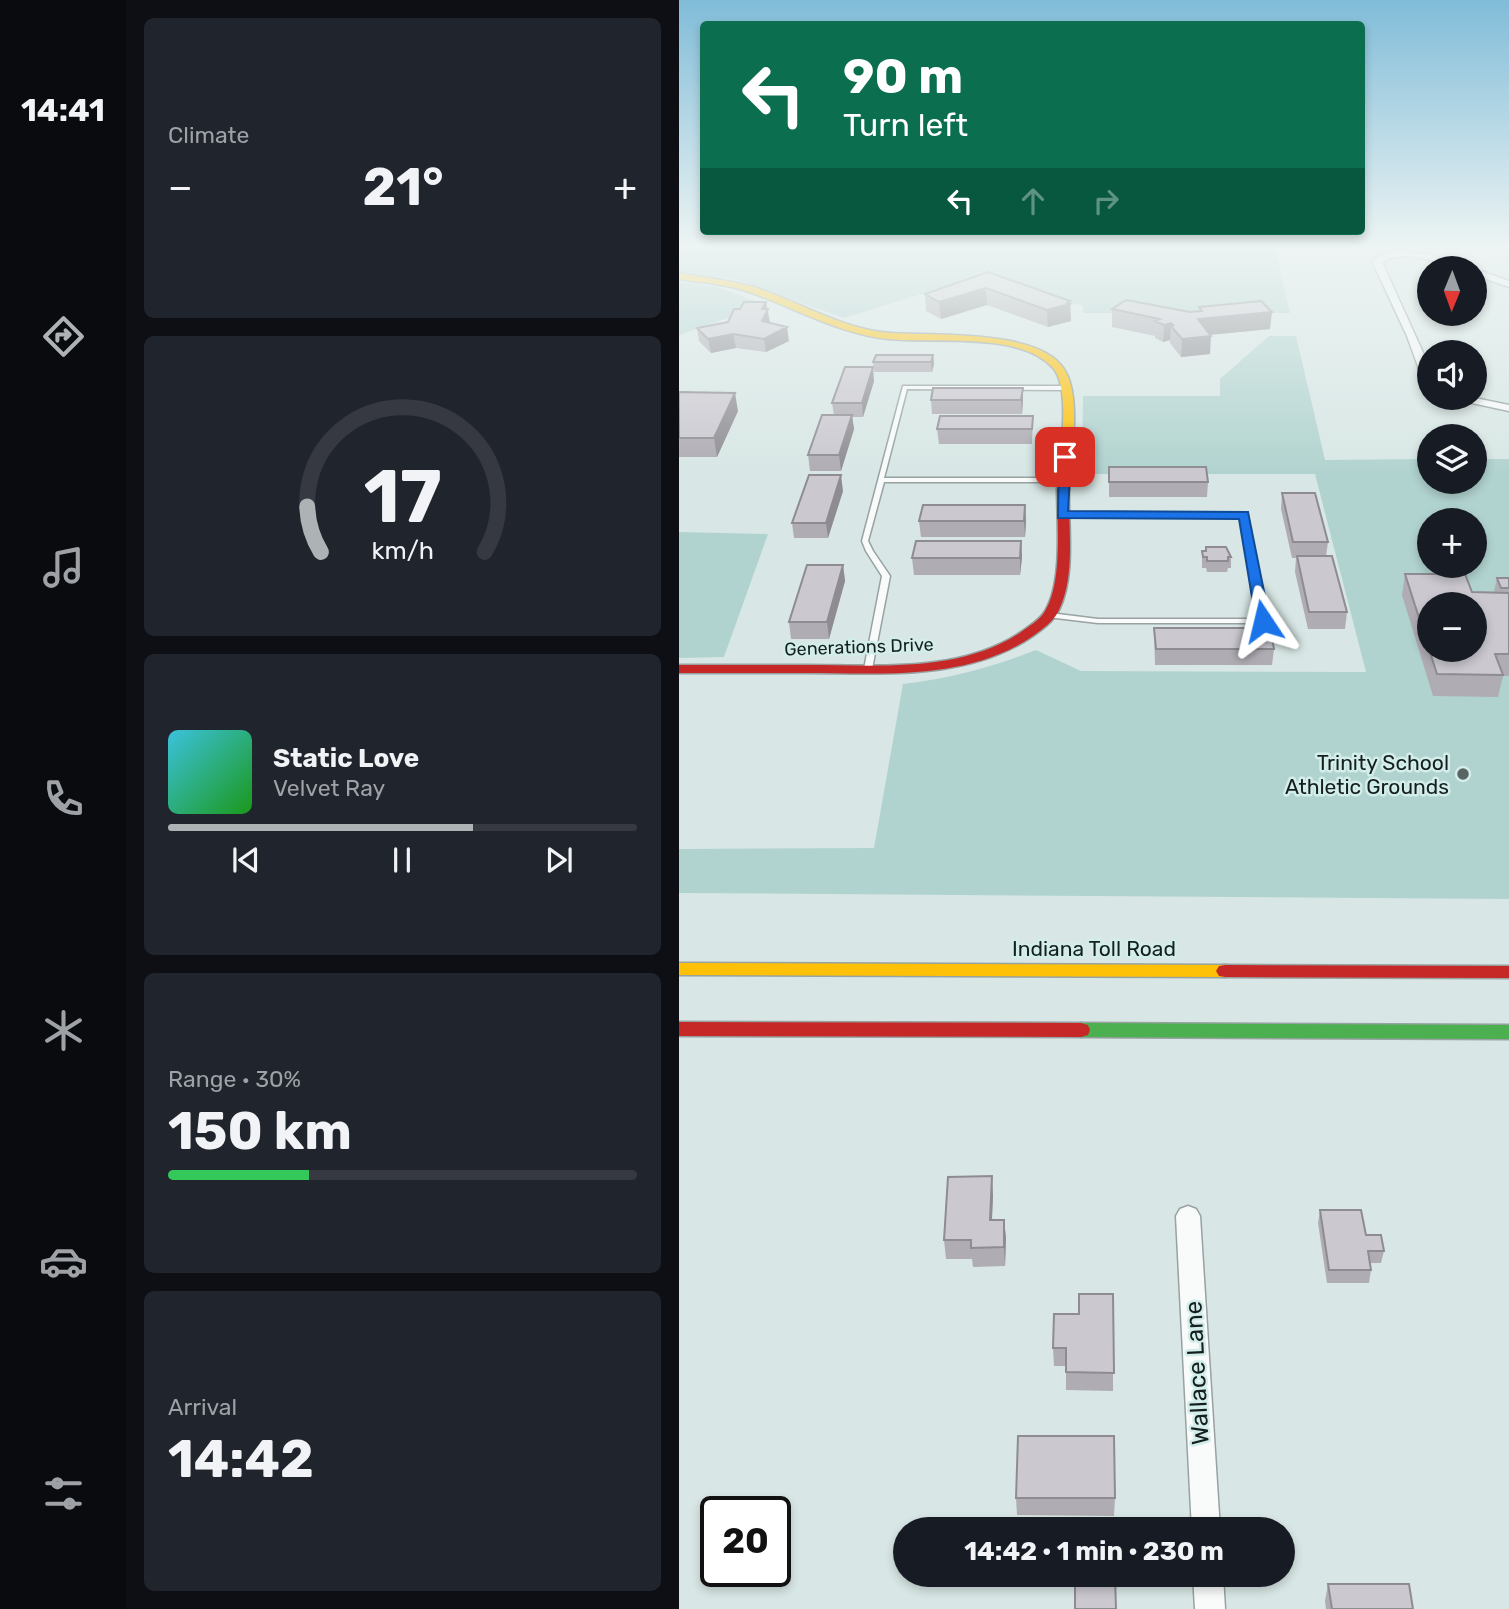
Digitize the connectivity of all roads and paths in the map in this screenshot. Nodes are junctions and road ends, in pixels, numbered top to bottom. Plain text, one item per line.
1 (841, 323) edge
2 (1405, 323) edge
3 (1417, 349) edge
4 (1067, 388) junction
5 (1487, 404) edge
6 (1509, 408) edge
7 (881, 480) junction
8 (1064, 480) junction
9 (1062, 515) junction
10 (1050, 615) junction
11 (679, 669) edge
12 (868, 669) junction
13 (679, 969) edge
14 (1509, 972) edge
15 (679, 1029) edge
16 (1509, 1032) edge
17 (1188, 1216) dead end
18 (1205, 1517) edge
19 (1209, 1587) edge
20 (1210, 1609) edge

1 - 4 main road
2 - 3 street
4 - 7 lane
4 - 8 main road
5 - 6 street
7 - 8 lane
7 - 12 lane
8 - 9 main road
9 - 10 main road
9 - 10 lane
10 - 12 main road, Generations Drive
11 - 12 main road, Generations Drive
13 - 14 main road, Indiana Toll Road
15 - 16 main road
17 - 18 street, Wallace Lane
19 - 20 street

